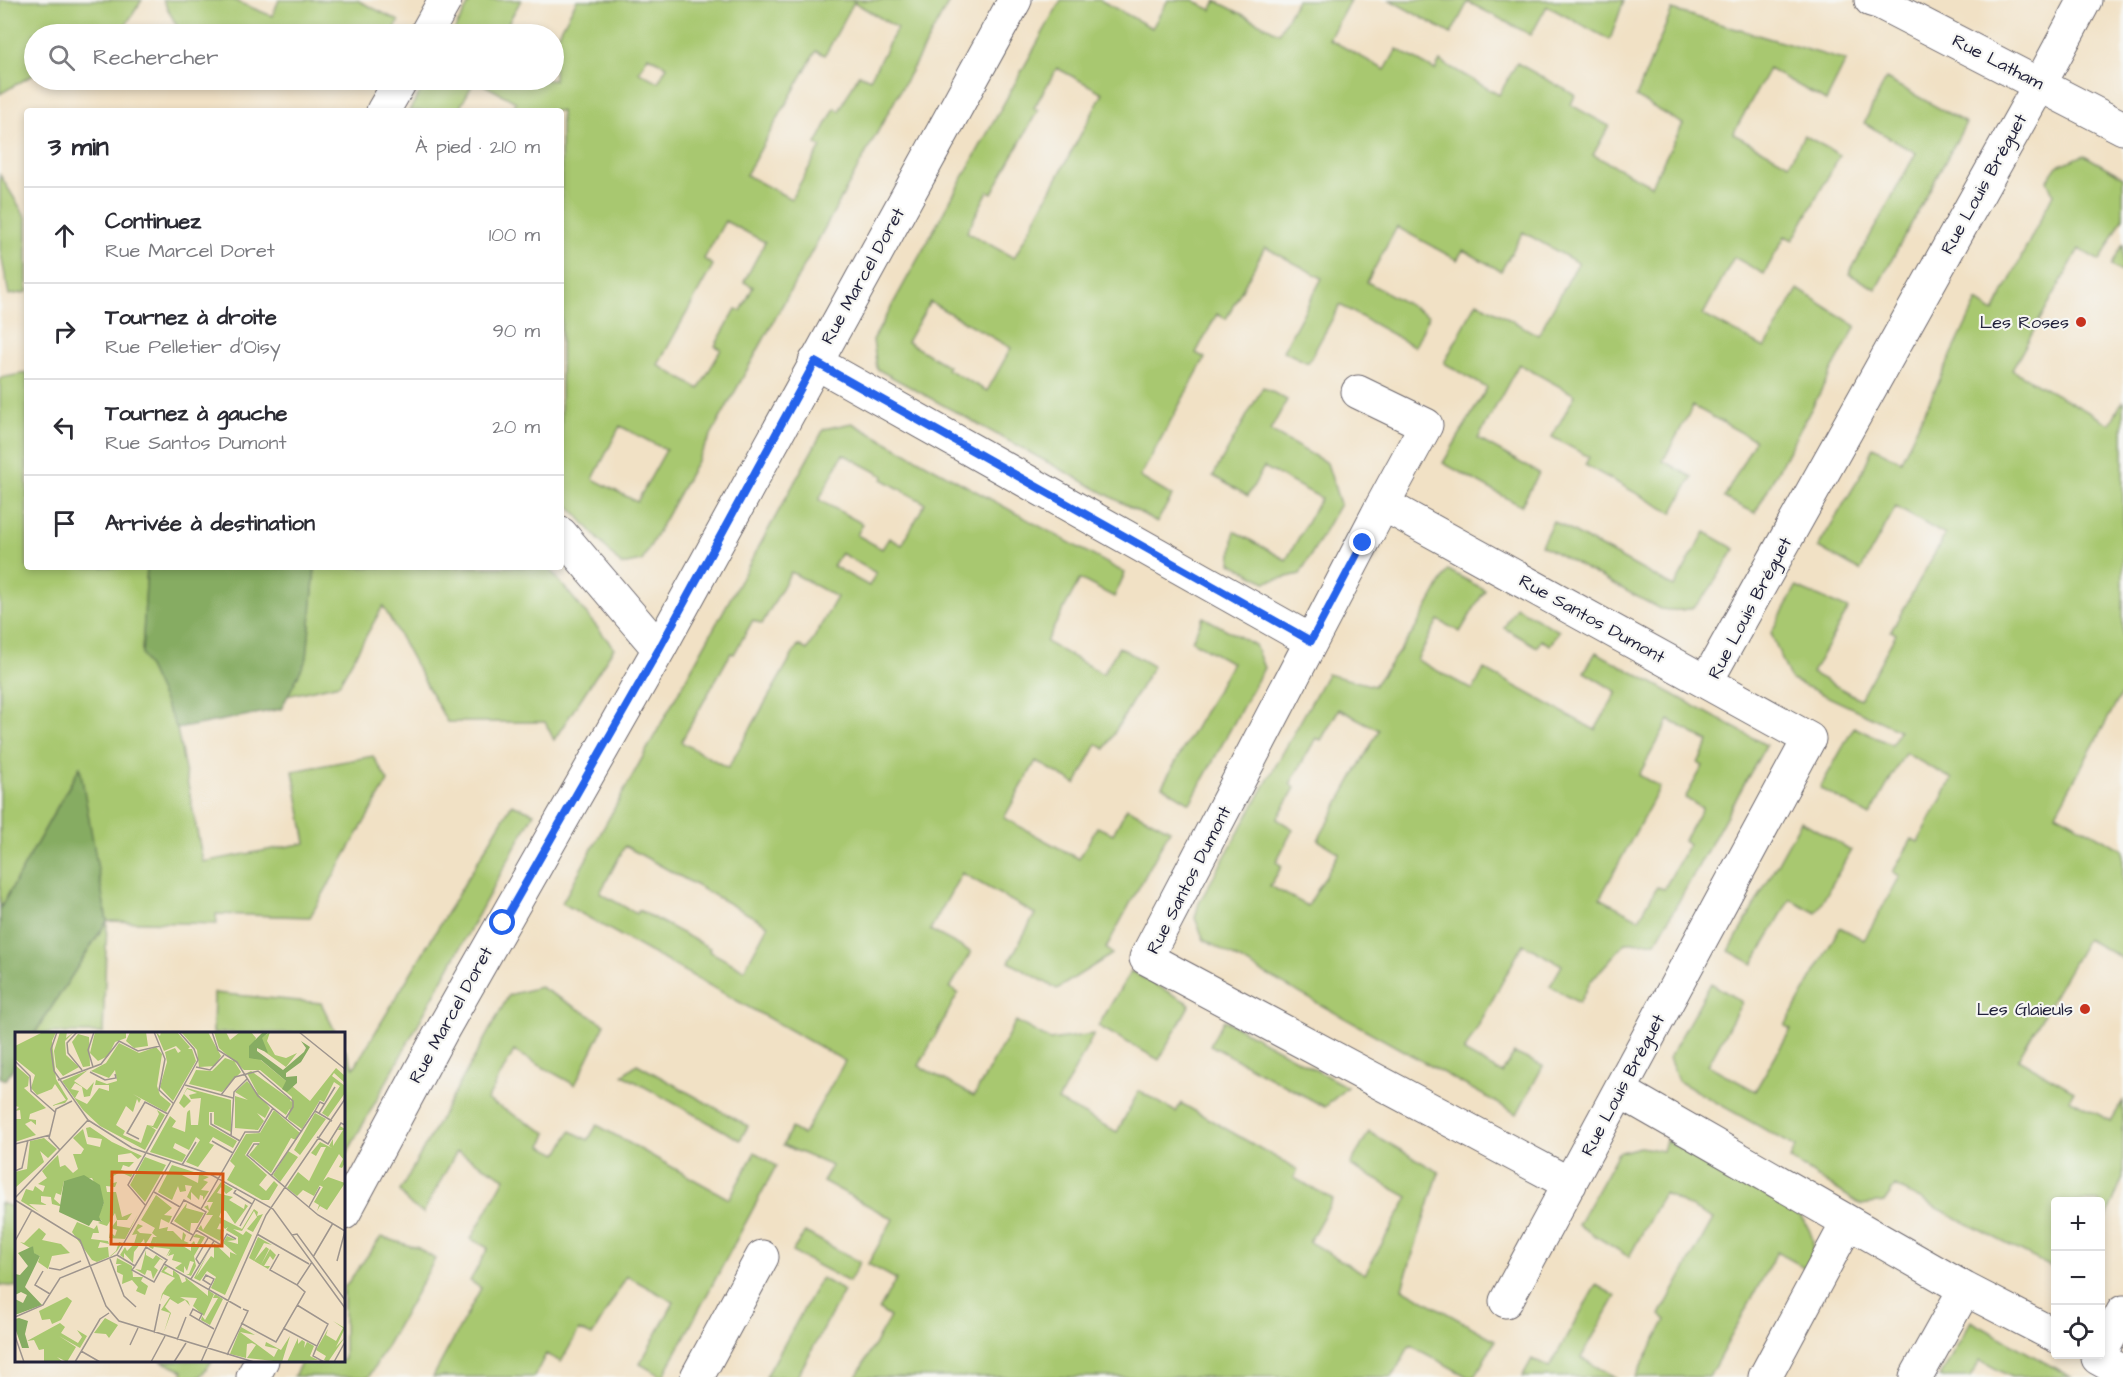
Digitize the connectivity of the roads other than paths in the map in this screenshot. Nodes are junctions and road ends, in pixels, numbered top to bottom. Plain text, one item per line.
1 (445, 0) edge
2 (1015, 0) edge
3 (1871, 0) edge
4 (2085, 0) edge
5 (432, 24) edge
6 (2040, 84) junction
7 (395, 90) edge
8 (385, 108) edge
9 (2123, 128) edge
10 (815, 362) junction
11 (1358, 392) dead end
12 (1383, 504) junction
13 (564, 538) edge
14 (1311, 641) junction
15 (659, 649) junction
16 (1706, 682) junction
17 (1620, 1091) junction
18 (1570, 1184) junction
19 (345, 1211) edge
20 (1848, 1222) junction
21 (762, 1257) dead end
22 (1965, 1289) junction
23 (1506, 1301) dead end
24 (2123, 1312) edge
25 (2051, 1334) edge
26 (2105, 1352) edge
27 (261, 1362) edge
28 (253, 1377) edge
29 (697, 1377) edge
30 (1765, 1377) edge
31 (1916, 1377) edge

1 - 5 street
2 - 10 street, Rue Marcel Doret
3 - 6 street, Rue Latham
4 - 6 street, Rue Louis Bréguet
6 - 9 street, Rue Latham
6 - 16 street, Rue Louis Bréguet
7 - 8 street
10 - 14 street
10 - 15 street, Rue Marcel Doret
11 - 12 street, Rue Santos Dumont
12 - 14 street, Rue Santos Dumont
12 - 16 street, Rue Santos Dumont
13 - 15 street
14 - 18 street, Rue Santos Dumont
15 - 19 street, Rue Marcel Doret
16 - 17 street, Rue Louis Bréguet
17 - 18 street, Rue Louis Bréguet
17 - 20 street
18 - 23 street, Rue Louis Bréguet
20 - 22 street
20 - 30 street
21 - 29 street
22 - 25 street
22 - 31 street
24 - 26 street
27 - 28 street

